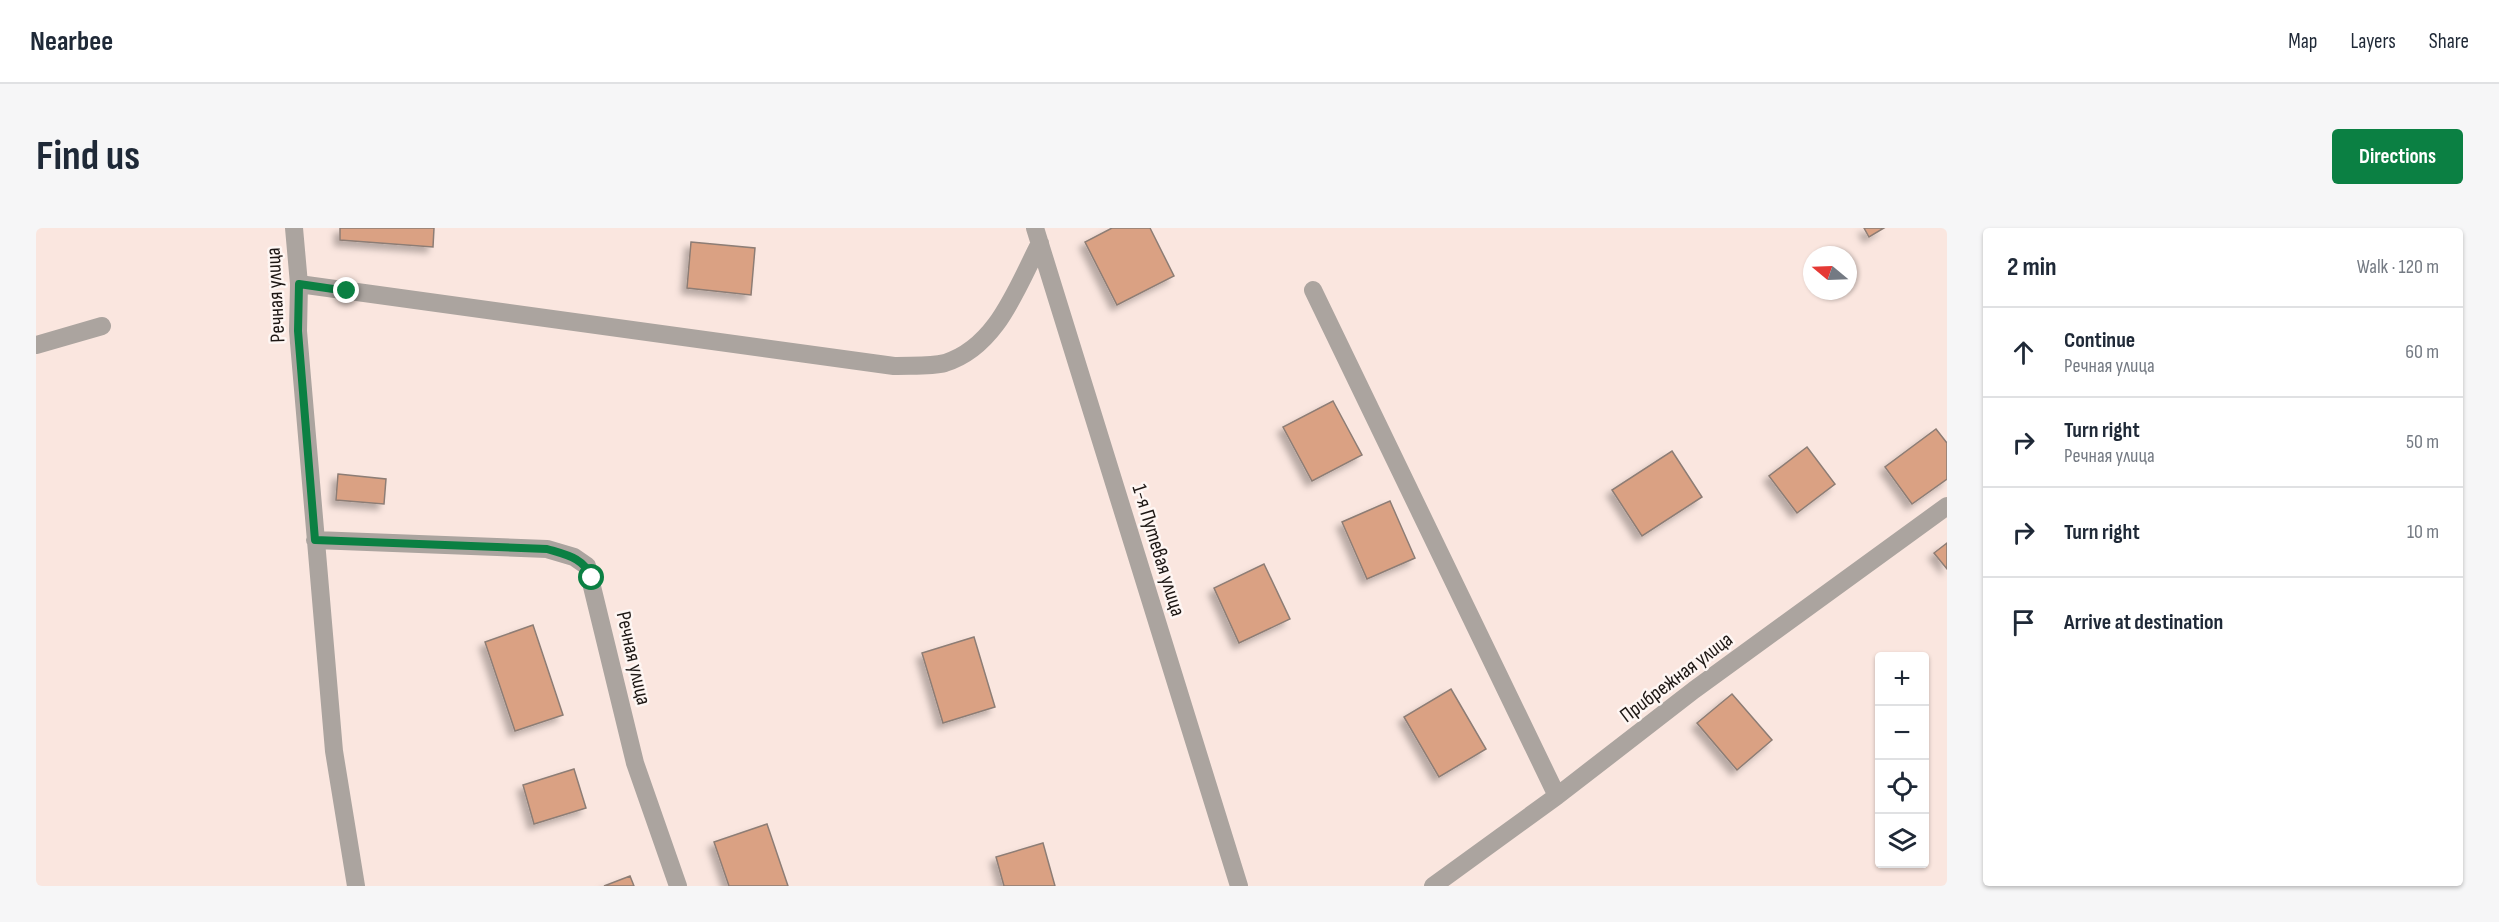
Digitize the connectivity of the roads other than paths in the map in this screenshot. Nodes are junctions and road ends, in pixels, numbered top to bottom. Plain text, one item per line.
1 (294, 228) edge
2 (1037, 236) edge
3 (299, 284) junction
4 (1313, 290) dead end
5 (102, 326) dead end
6 (36, 345) edge
7 (1947, 506) edge
8 (315, 540) junction
9 (1557, 796) junction
10 (356, 886) edge
11 (678, 886) edge
12 (1239, 886) edge
13 (1433, 886) edge

1 - 3 street, Речная улица
2 - 3 street
2 - 12 street, 1-я Путевая улица
3 - 8 street, Речная улица
4 - 9 street
5 - 6 street
7 - 9 street, Прибрежная улица
8 - 10 street, Речная улица
8 - 11 street, Речная улица
9 - 13 street, Прибрежная улица

